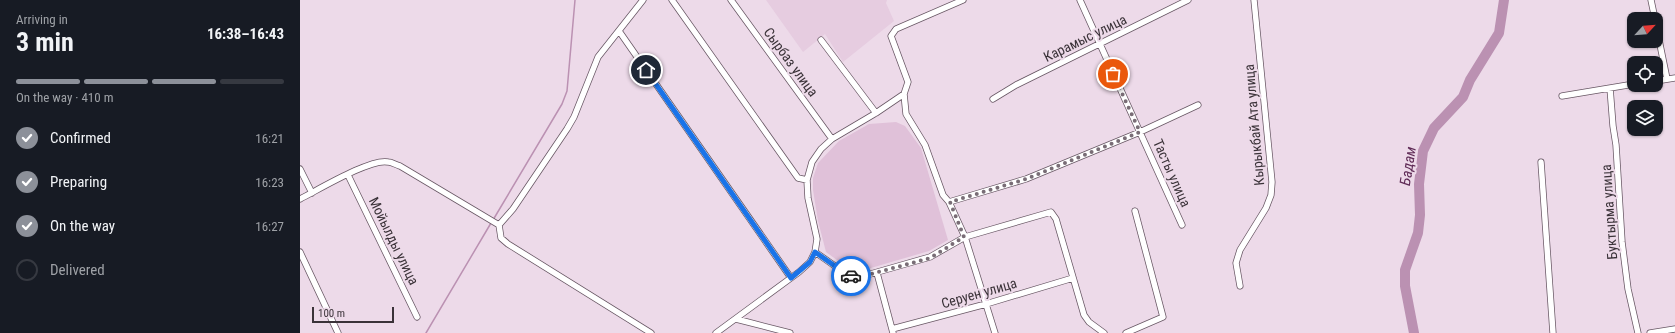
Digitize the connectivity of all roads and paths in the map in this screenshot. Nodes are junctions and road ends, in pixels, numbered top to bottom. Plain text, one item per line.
1 (643, 0) edge
2 (672, 0) edge
3 (731, 0) edge
4 (963, 0) edge
5 (1080, 0) edge
6 (1188, 0) edge
7 (1254, 0) edge
8 (1651, 0) edge
9 (1654, 12) edge
10 (619, 31) junction
11 (821, 40) dead end
12 (1100, 45) junction
13 (1661, 48) edge
14 (1675, 78) edge
15 (1667, 79) junction
16 (1663, 80) edge
17 (1627, 85) edge
18 (1610, 88) junction
19 (904, 94) junction
20 (1562, 96) dead end
21 (993, 99) dead end
22 (1198, 105) dead end
23 (876, 113) junction
24 (1140, 132) junction
25 (832, 139) junction
26 (1541, 162) dead end
27 (300, 169) edge
28 (348, 175) junction
29 (807, 180) junction
30 (312, 193) junction
31 (300, 199) edge
32 (950, 202) junction
33 (1135, 211) dead end
34 (499, 224) junction
35 (1182, 225) dead end
36 (964, 237) junction
37 (300, 252) edge
38 (815, 252) junction
39 (877, 273) junction
40 (791, 278) junction
41 (1073, 278) junction
42 (1240, 286) dead end
43 (986, 304) junction
44 (418, 317) dead end
45 (736, 318) junction
46 (1675, 329) edge
47 (893, 331) edge
48 (338, 333) edge
49 (651, 333) edge
50 (716, 333) edge
51 (790, 333) edge
52 (995, 333) edge
53 (1104, 333) edge
54 (1126, 333) edge
55 (1553, 333) edge
56 (1638, 333) edge
57 (1650, 333) edge

1 - 10 street
2 - 29 street
3 - 25 street, Сырбаз улица
4 - 19 street
5 - 12 street, Тасты улица
6 - 12 street, Карамыс улица
7 - 42 street, Кырыкбай Ата улица
8 - 9 street
10 - 34 street
10 - 40 street
11 - 23 street
12 - 21 street, Карамыс улица
12 - 24 street, Тасты улица
13 - 15 street
14 - 15 street
15 - 16 street
17 - 18 street
18 - 20 street
18 - 56 street, Буктырма улица
19 - 23 street
19 - 32 street
22 - 24 street
23 - 25 street
24 - 32 street
24 - 35 street, Тасты улица
25 - 29 street
26 - 55 street
27 - 30 street
28 - 30 street
28 - 34 street
28 - 44 street, Мойылды улица
29 - 38 street
30 - 31 street
32 - 36 street
33 - 54 street
34 - 49 street
36 - 39 street
36 - 41 street
36 - 43 street
37 - 48 street
38 - 39 street
38 - 40 street
39 - 47 street
40 - 45 street
41 - 43 street, Серуен улица
41 - 53 street
43 - 47 street, Серуен улица
43 - 52 street
45 - 50 street
45 - 51 street
46 - 57 street

